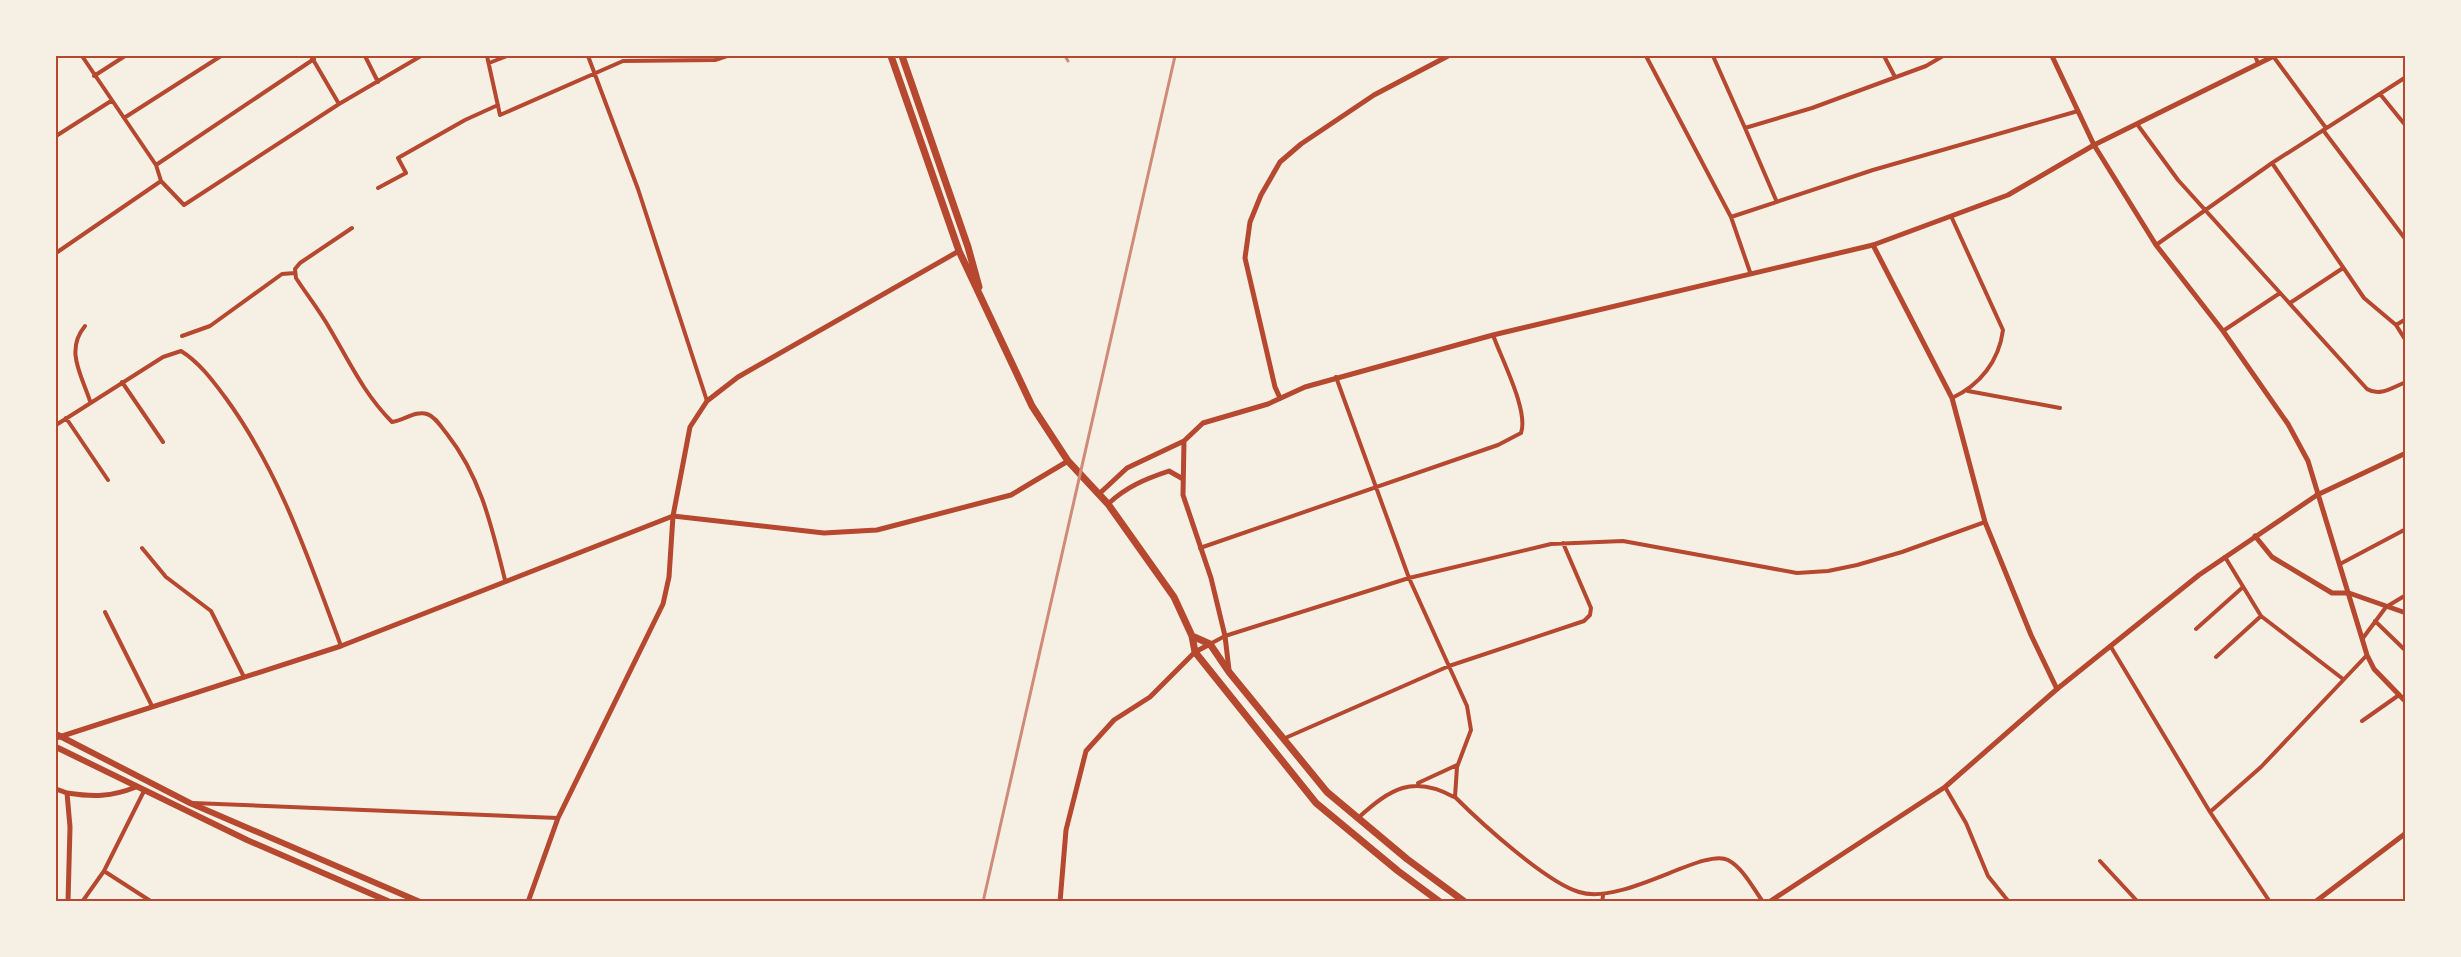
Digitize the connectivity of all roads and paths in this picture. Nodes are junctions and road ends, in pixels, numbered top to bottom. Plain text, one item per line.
1 (82, 56) edge
2 (124, 56) edge
3 (221, 56) edge
4 (365, 56) edge
5 (421, 56) edge
6 (488, 56) edge
7 (507, 56) edge
8 (588, 56) edge
9 (728, 56) edge
10 (891, 56) edge
11 (902, 56) edge
12 (1448, 56) edge
13 (1646, 56) edge
14 (1713, 56) edge
15 (1884, 56) edge
16 (1942, 56) edge
17 (2052, 56) edge
18 (2255, 56) edge
19 (2274, 56) edge
20 (313, 57) edge
21 (489, 63) junction
22 (2259, 64) junction
23 (595, 74) junction
24 (94, 76) junction
25 (1895, 77) junction
26 (2406, 77) edge
27 (378, 82) junction
28 (2380, 94) junction
29 (111, 100) junction
30 (339, 104) junction
31 (498, 105) junction
32 (2078, 111) junction
33 (124, 118) junction
34 (2137, 124) junction
35 (2406, 126) edge
36 (1745, 128) junction
37 (2324, 129) junction
38 (56, 136) edge
39 (2094, 145) junction
40 (2272, 163) junction
41 (156, 165) junction
42 (161, 181) junction
43 (378, 188) dead end
44 (1776, 200) junction
45 (2207, 208) junction
46 (1951, 216) junction
47 (1731, 217) junction
48 (352, 228) dead end
49 (2406, 240) edge
50 (1873, 245) junction
51 (2156, 245) junction
52 (959, 251) junction
53 (56, 253) edge
54 (2343, 268) junction
55 (295, 273) junction
56 (1750, 273) junction
57 (2280, 293) junction
58 (2290, 303) junction
59 (985, 309) junction
60 (2406, 319) edge
61 (2396, 325) junction
62 (85, 326) dead end
63 (2223, 331) junction
64 (1493, 335) junction
65 (182, 336) dead end
66 (2406, 341) edge
67 (1336, 376) junction
68 (122, 382) junction
69 (2406, 382) edge
70 (1967, 391) junction
71 (1280, 398) junction
72 (1952, 398) junction
73 (707, 400) junction
74 (90, 401) junction
75 (2060, 408) dead end
76 (66, 418) junction
77 (56, 425) edge
78 (1184, 441) junction
79 (163, 442) dead end
80 (2406, 453) edge
81 (1068, 461) junction
82 (1184, 479) junction
83 (108, 480) dead end
84 (1375, 488) junction
85 (1099, 494) junction
86 (2316, 495) junction
87 (1108, 504) junction
88 (674, 516) junction
89 (1985, 522) junction
90 (2406, 530) edge
91 (2255, 536) junction
92 (1563, 543) junction
93 (142, 548) dead end
94 (1199, 548) junction
95 (2225, 556) junction
96 (2339, 564) junction
97 (1409, 578) junction
98 (505, 580) junction
99 (2243, 587) junction
100 (2349, 593) junction
101 (2406, 596) edge
102 (2386, 607) junction
103 (105, 612) dead end
104 (2406, 613) edge
105 (2261, 616) junction
106 (2375, 621) junction
107 (2196, 629) dead end
108 (1192, 636) junction
109 (1225, 636) junction
110 (2363, 638) junction
111 (1210, 644) junction
112 (340, 646) junction
113 (2111, 647) junction
114 (2406, 651) edge
115 (1195, 652) junction
116 (2367, 655) junction
117 (2216, 657) dead end
118 (1449, 666) junction
119 (1229, 672) junction
120 (244, 677) junction
121 (2343, 679) junction
122 (2057, 689) junction
123 (2399, 694) junction
124 (2406, 702) edge
125 (152, 706) junction
126 (2362, 721) dead end
127 (57, 736) edge
128 (1283, 739) junction
129 (56, 747) edge
130 (1458, 764) junction
131 (1417, 784) junction
132 (136, 787) junction
133 (1945, 787) junction
134 (56, 789) edge
135 (144, 791) junction
136 (67, 793) junction
137 (1455, 797) junction
138 (190, 803) junction
139 (2210, 812) junction
140 (558, 818) junction
141 (1357, 818) junction
142 (2406, 833) edge
143 (2100, 861) dead end
144 (104, 871) junction
145 (1603, 896) junction
146 (68, 902) edge
147 (82, 902) edge
148 (152, 902) edge
149 (390, 902) edge
150 (420, 902) edge
151 (528, 902) edge
152 (1060, 902) edge
153 (1440, 902) edge
154 (1464, 902) edge
155 (1602, 902) edge
156 (1763, 902) edge
157 (1769, 902) edge
158 (2009, 902) edge
159 (2138, 902) edge
160 (2270, 902) edge
161 (2315, 902) edge

1 - 24 street
2 - 24 street
3 - 33 street
4 - 27 street
5 - 27 street
6 - 21 street
7 - 21 street
8 - 23 street
9 - 23 street
10 - 52 highway
11 - 59 highway
12 - 71 main road
13 - 47 street
14 - 36 street
15 - 25 street
16 - 25 street
17 - 32 main road
18 - 22 street
19 - 22 main road
19 - 37 street
20 - 30 street
20 - 41 street
21 - 31 street
22 - 34 main road
23 - 31 street
23 - 73 street
24 - 29 street
25 - 36 street
26 - 28 street
27 - 30 street
28 - 35 street
28 - 37 street
29 - 33 street
29 - 38 street
30 - 42 street
31 - 43 street
32 - 39 main road
32 - 44 street
33 - 41 street
34 - 39 main road
34 - 45 street
36 - 44 street
37 - 40 street
37 - 49 street
39 - 46 main road
39 - 51 main road
40 - 45 street
40 - 54 street
41 - 42 street
42 - 53 street
44 - 47 street
45 - 51 street
45 - 57 street
46 - 50 main road
46 - 70 street
47 - 56 street
48 - 55 street
50 - 56 main road
50 - 72 main road
51 - 63 main road
52 - 59 highway
52 - 73 main road
54 - 58 street
54 - 61 street
55 - 65 street
55 - 98 street
56 - 64 main road
57 - 58 street
57 - 63 street
58 - 69 street
59 - 81 highway
60 - 61 street
61 - 66 street
62 - 74 street
63 - 86 main road
64 - 67 main road
64 - 84 street
67 - 71 main road
67 - 84 street
68 - 74 street
68 - 79 street
68 - 112 street
70 - 72 street
70 - 75 street
71 - 78 main road
72 - 89 main road
73 - 88 main road
74 - 76 street
76 - 77 street
76 - 83 street
78 - 82 main road
78 - 85 main road
80 - 86 main road
81 - 85 highway
81 - 88 main road
82 - 87 main road
82 - 94 main road
84 - 94 street
84 - 97 street
85 - 87 highway
86 - 91 main road
86 - 96 main road
87 - 108 highway
88 - 98 main road
88 - 140 main road
89 - 92 street
89 - 122 main road
90 - 96 street
91 - 95 main road
91 - 100 main road
92 - 97 street
92 - 118 street
93 - 120 street
94 - 109 main road
95 - 99 street
95 - 113 main road
96 - 100 main road
97 - 109 street
97 - 118 street
98 - 112 main road
99 - 105 street
99 - 107 street
100 - 102 main road
100 - 110 main road
101 - 102 street
102 - 104 main road
102 - 106 street
103 - 125 street
105 - 117 street
105 - 121 street
106 - 110 street
106 - 114 street
108 - 111 highway
108 - 115 highway
109 - 111 street
109 - 119 main road
110 - 116 main road
111 - 115 main road
111 - 119 highway
112 - 120 main road
113 - 122 main road
113 - 139 street
115 - 152 main road
115 - 153 highway
116 - 121 street
116 - 123 main road
118 - 128 street
118 - 130 street
119 - 128 highway
120 - 125 main road
121 - 139 street
122 - 133 main road
123 - 124 main road
123 - 126 street
125 - 127 main road
127 - 138 main road
128 - 141 highway
129 - 132 main road
130 - 131 street
130 - 137 street
131 - 137 street
131 - 141 street
132 - 135 main road
132 - 136 main road
133 - 157 main road
133 - 158 street
134 - 136 main road
135 - 144 street
135 - 149 main road
136 - 146 main road
137 - 145 street
138 - 140 street
138 - 150 main road
139 - 160 street
140 - 151 main road
141 - 154 highway
142 - 161 main road
143 - 159 street
144 - 147 street
144 - 148 street
145 - 155 street
145 - 156 street

